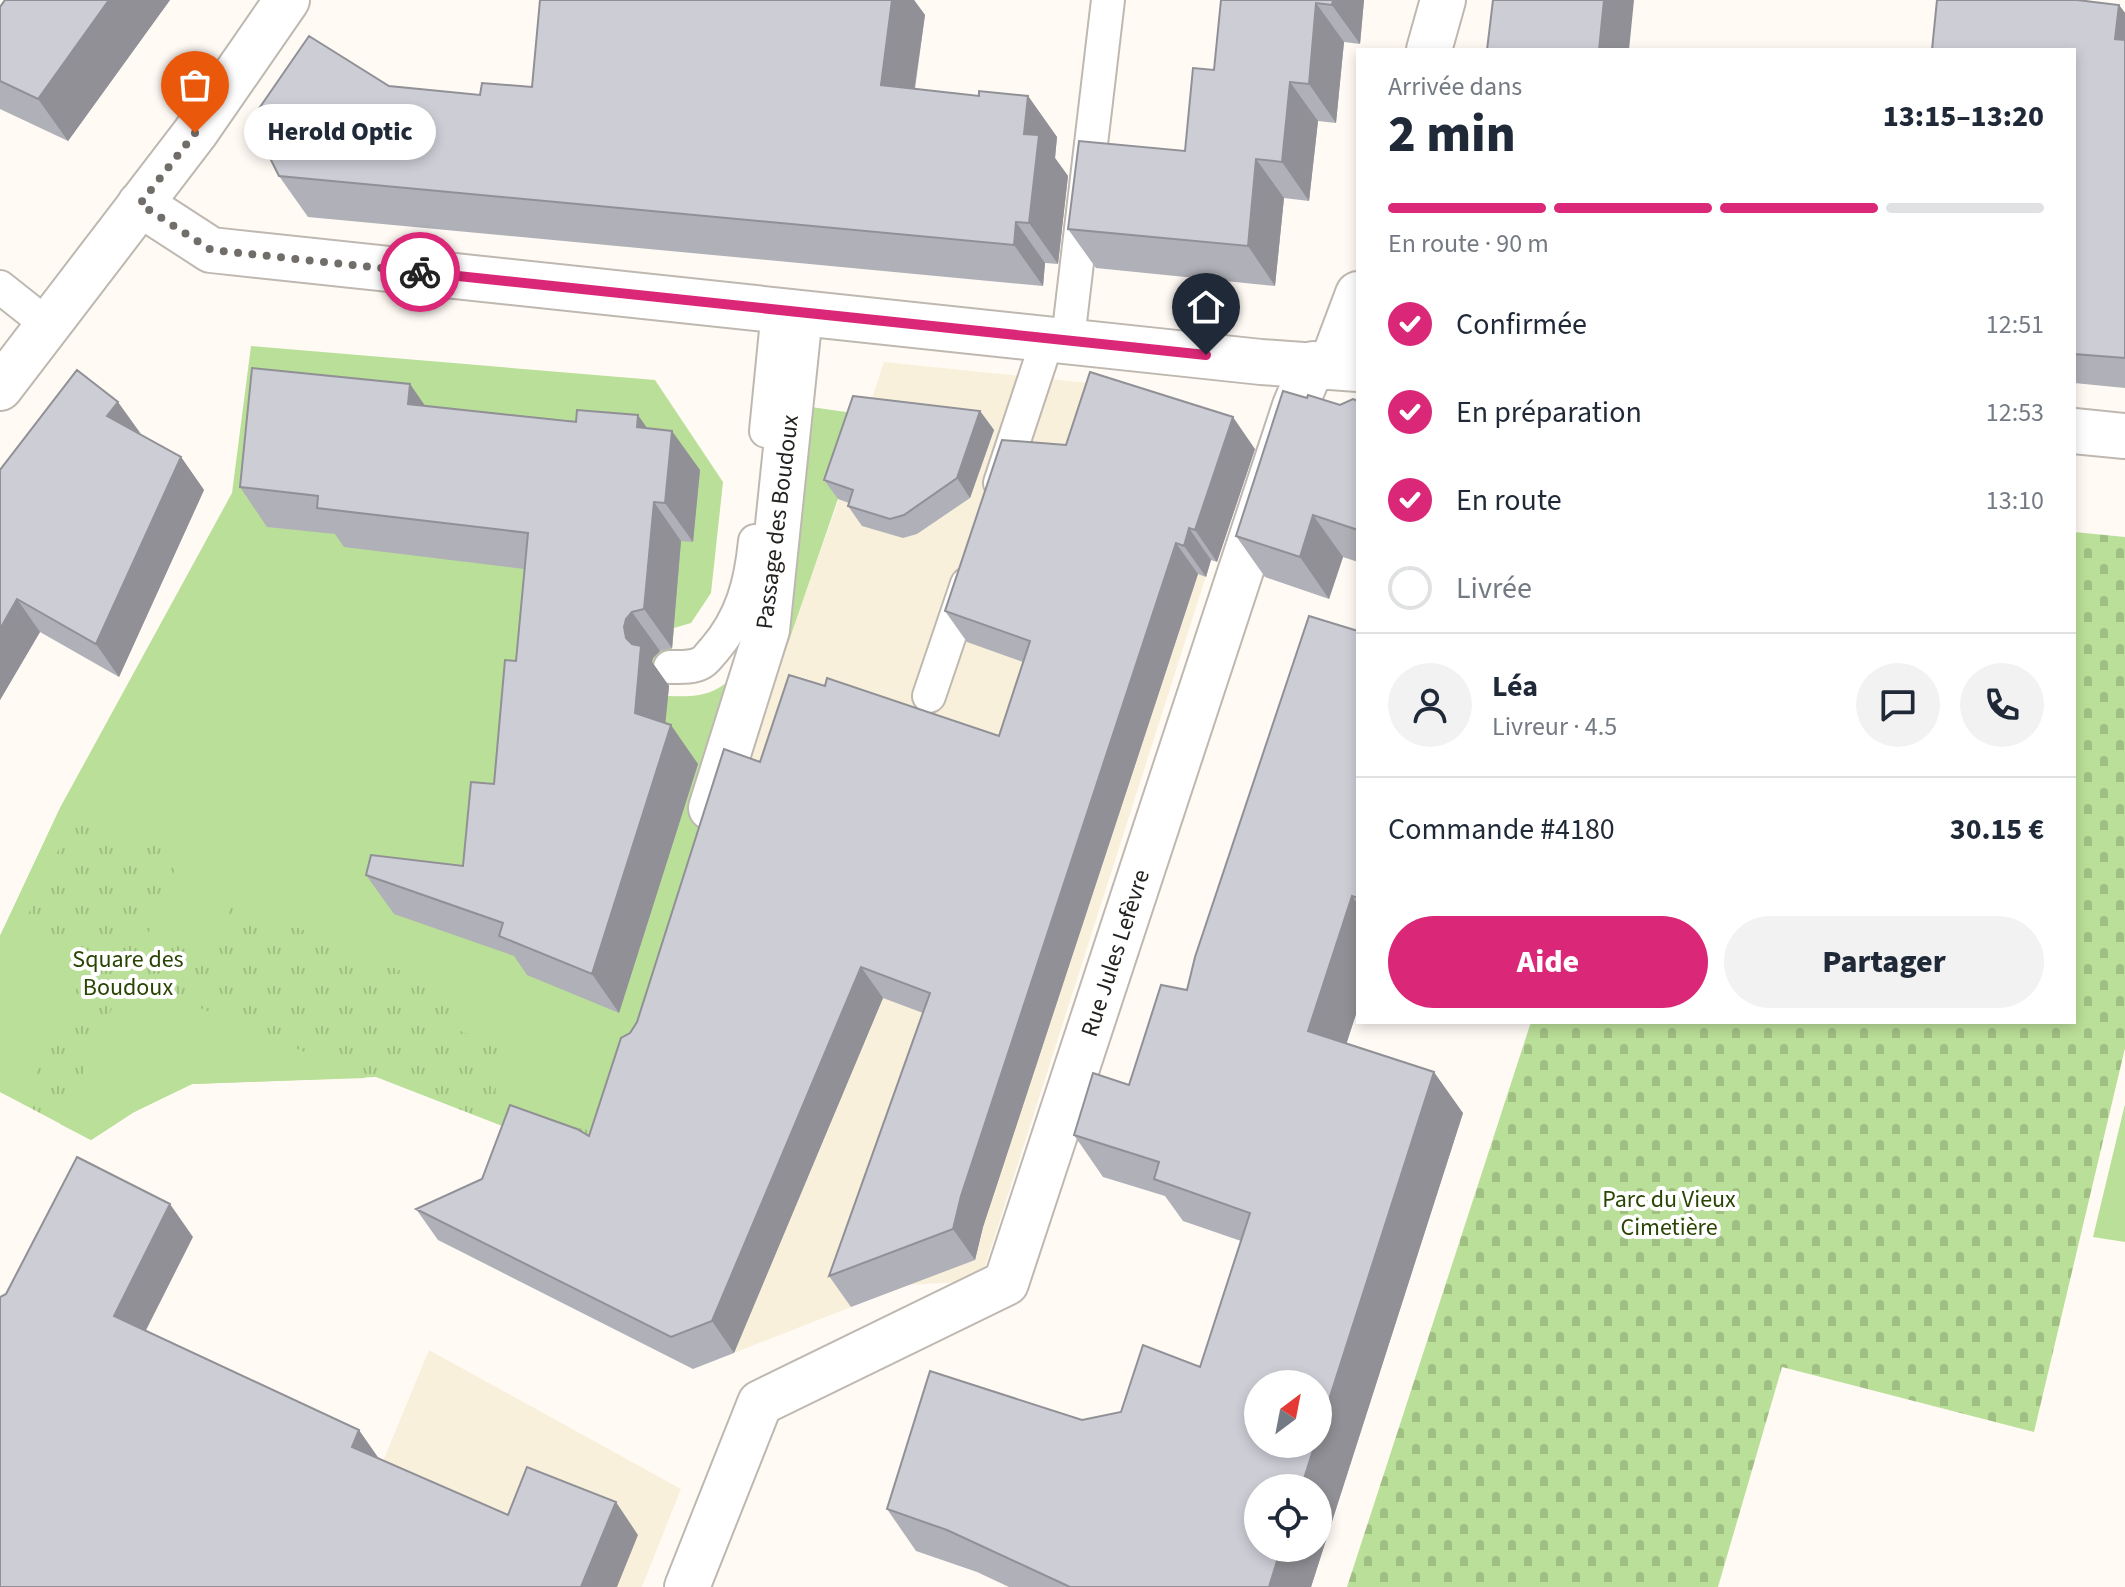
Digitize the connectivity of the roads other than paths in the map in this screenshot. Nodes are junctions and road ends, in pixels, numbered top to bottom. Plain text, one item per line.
1 (287, 0) edge
2 (1108, 0) edge
3 (1443, 0) edge
4 (1430, 48) edge
5 (140, 204) junction
6 (0, 287) edge
7 (1356, 300) edge
8 (789, 312) junction
9 (48, 325) junction
10 (1058, 338) junction
11 (1334, 367) edge
12 (0, 388) edge
13 (2076, 431) edge
14 (2125, 436) edge
15 (989, 517) edge
16 (974, 562) edge
17 (670, 667) dead end
18 (929, 696) dead end
19 (701, 838) edge
20 (687, 1587) edge

1 - 5 street
2 - 10 lane
3 - 4 street
5 - 8 street
5 - 9 street
6 - 9 lane
7 - 11 street, Rue Jules Lefèvre
8 - 10 street
8 - 17 lane
8 - 19 street, Passage des Boudoux
9 - 12 street
10 - 11 street
10 - 15 lane
11 - 20 street, Rue Jules Lefèvre
13 - 14 street
16 - 18 lane

